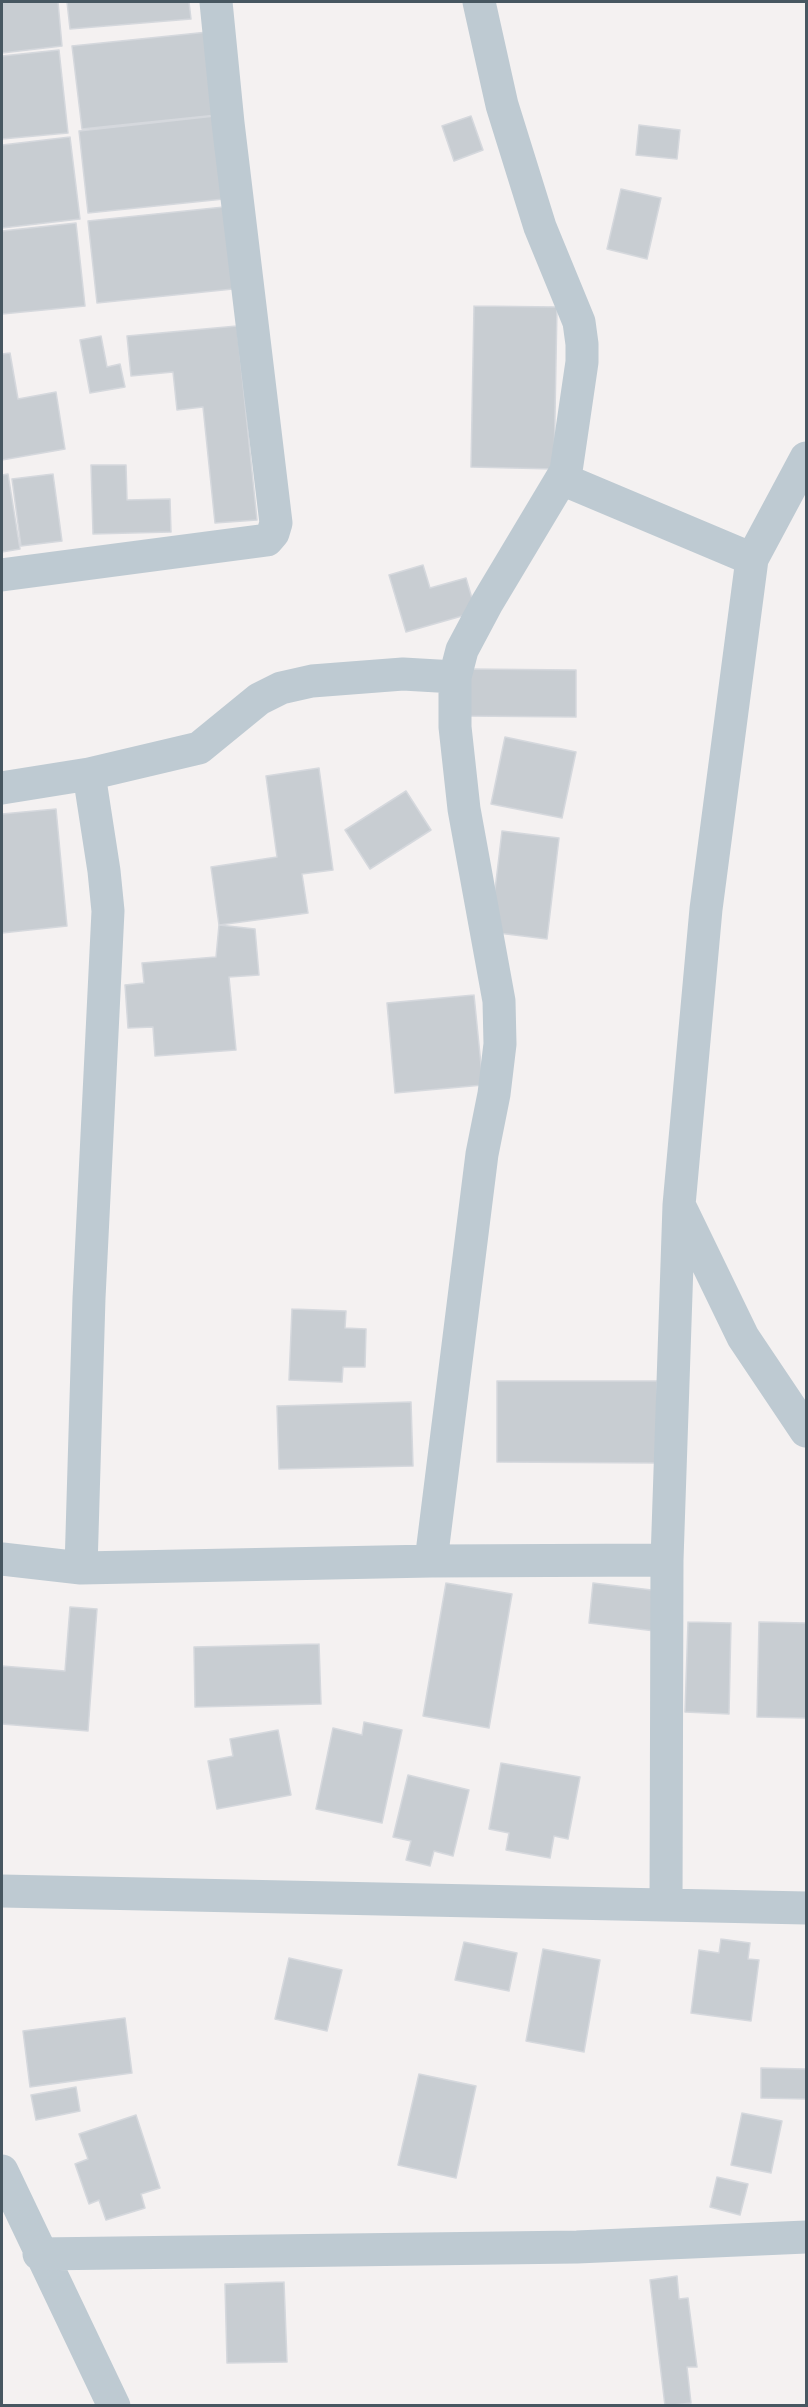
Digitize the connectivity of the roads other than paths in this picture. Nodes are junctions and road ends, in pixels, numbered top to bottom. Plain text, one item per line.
1 (216, 2) edge
2 (479, 2) edge
3 (807, 458) edge
4 (562, 479) junction
5 (752, 559) junction
6 (2, 575) edge
7 (455, 677) junction
8 (88, 774) junction
9 (2, 788) edge
10 (679, 1205) junction
11 (807, 1431) edge
12 (2, 1559) edge
13 (668, 1560) junction
14 (430, 1561) junction
15 (81, 1568) junction
16 (2, 1892) edge
17 (666, 1905) junction
18 (807, 1908) edge
19 (2, 2171) edge
20 (807, 2237) edge
21 (39, 2254) junction
22 (114, 2406) edge

1 - 6 street
2 - 4 street
3 - 5 street
4 - 5 street
4 - 7 street
5 - 10 street
7 - 8 street
7 - 14 street
8 - 9 street
8 - 15 street
10 - 11 street
10 - 13 street
12 - 15 street
13 - 14 street
13 - 17 street
14 - 15 street
16 - 17 street
17 - 18 street
19 - 21 street
20 - 21 street
21 - 22 street

